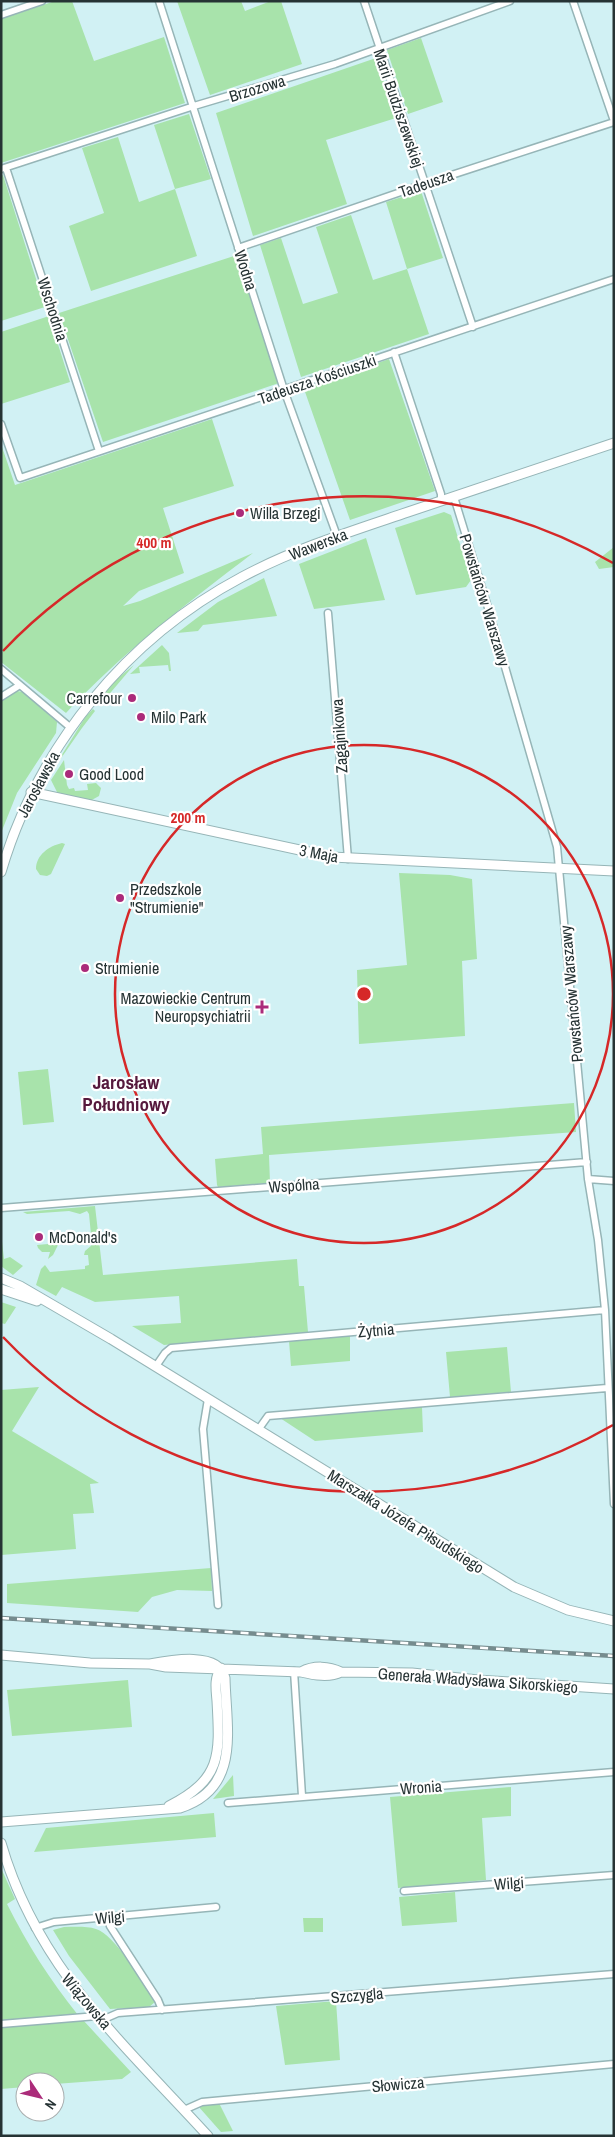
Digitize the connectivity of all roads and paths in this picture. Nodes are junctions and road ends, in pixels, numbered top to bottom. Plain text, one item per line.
1 (42, 1) edge
2 (159, 1) edge
3 (364, 1) edge
4 (510, 1) edge
5 (574, 1) edge
6 (1, 15) edge
7 (378, 47) junction
8 (194, 106) junction
9 (614, 122) edge
10 (3, 169) edge
11 (424, 184) junction
12 (238, 248) junction
13 (614, 279) edge
14 (474, 327) junction
15 (394, 352) junction
16 (284, 390) junction
17 (1, 424) edge
18 (614, 443) edge
19 (99, 451) junction
20 (454, 497) junction
21 (441, 500) junction
22 (337, 536) junction
23 (328, 613) dead end
24 (1, 669) edge
25 (20, 686) junction
26 (1, 697) edge
27 (71, 728) junction
28 (31, 792) junction
29 (348, 859) junction
30 (559, 868) junction
31 (614, 871) edge
32 (1, 872) edge
33 (587, 1162) junction
34 (588, 1179) junction
35 (614, 1181) edge
36 (1, 1208) edge
37 (1, 1278) edge
38 (1, 1289) edge
39 (605, 1310) junction
40 (63, 1312) junction
41 (156, 1366) junction
42 (607, 1388) junction
43 (208, 1399) junction
44 (258, 1430) junction
45 (614, 1504) edge
46 (218, 1605) dead end
47 (614, 1621) edge
48 (1, 1655) edge
49 (220, 1668) junction
50 (298, 1672) junction
51 (614, 1688) edge
52 (614, 1772) edge
53 (302, 1796) junction
54 (228, 1803) dead end
55 (1, 1822) edge
56 (1, 1844) edge
57 (614, 1874) edge
58 (404, 1891) dead end
59 (216, 1907) dead end
60 (107, 1917) junction
61 (35, 1928) junction
62 (614, 1974) edge
63 (162, 2010) junction
64 (99, 2018) junction
65 (1, 2024) edge
66 (614, 2064) edge
67 (184, 2110) junction
68 (208, 2136) edge

1 - 6 street
2 - 8 street, Wodna
3 - 7 street, Marii Budziszewskiej
4 - 7 street, Brzozowa
5 - 9 street
7 - 8 street, Brzozowa
7 - 11 street, Marii Budziszewskiej
8 - 10 street, Brzozowa
8 - 12 street, Wodna
9 - 11 street, Tadeusza
10 - 19 street, Wschodnia
11 - 12 street, Tadeusza
11 - 14 street, Marii Budziszewskiej
12 - 16 street, Wodna
13 - 14 street, Tadeusza Kościuszki
14 - 15 street, Tadeusza Kościuszki
15 - 16 street, Tadeusza Kościuszki
15 - 21 street
16 - 19 street, Tadeusza Kościuszki
16 - 22 street, Wodna
17 - 19 street, Tadeusza Kościuszki
18 - 20 main road, Wawerska
20 - 21 main road, Wawerska
20 - 30 street, Powstańców Warszawy
21 - 22 main road, Wawerska
22 - 27 main road, Wawerska
23 - 29 street, Zagajnikowa
24 - 25 street
25 - 26 street
25 - 27 street
27 - 28 main road, Jarosławska
28 - 29 main road, 3 Maja
28 - 32 main road, Jarosławska
29 - 30 main road, 3 Maja
30 - 31 main road, 3 Maja
30 - 33 street, Powstańców Warszawy
33 - 34 street, Powstańców Warszawy
33 - 36 street, Wspólna
34 - 35 street
34 - 39 street, Powstańców Warszawy
37 - 40 main road, Marszałka Józefa Piłsudskiego
38 - 40 main road, Marszałka Józefa Piłsudskiego
39 - 41 street, Żytnia
39 - 42 street, Powstańców Warszawy
40 - 41 main road, Marszałka Józefa Piłsudskiego
41 - 43 main road, Marszałka Józefa Piłsudskiego
42 - 44 street
42 - 45 street, Powstańców Warszawy
43 - 44 main road, Marszałka Józefa Piłsudskiego
43 - 46 street
44 - 47 main road, Marszałka Józefa Piłsudskiego
48 - 49 main road, Generała Władysława Sikorskiego
49 - 50 main road, Generała Władysława Sikorskiego
49 - 55 main road
50 - 51 main road, Generała Władysława Sikorskiego
50 - 53 street
52 - 53 street, Wronia
53 - 54 street, Wronia
56 - 61 main road, Wiązowska
57 - 58 street, Wilgi
59 - 60 street, Wilgi
60 - 61 street, Wilgi
60 - 63 street
61 - 64 main road, Wiązowska
62 - 63 street, Szczygla
63 - 64 street, Szczygla
64 - 65 street, Szczygla
64 - 67 main road, Wiązowska
66 - 67 street, Słowicza
67 - 68 main road, Wiązowska

